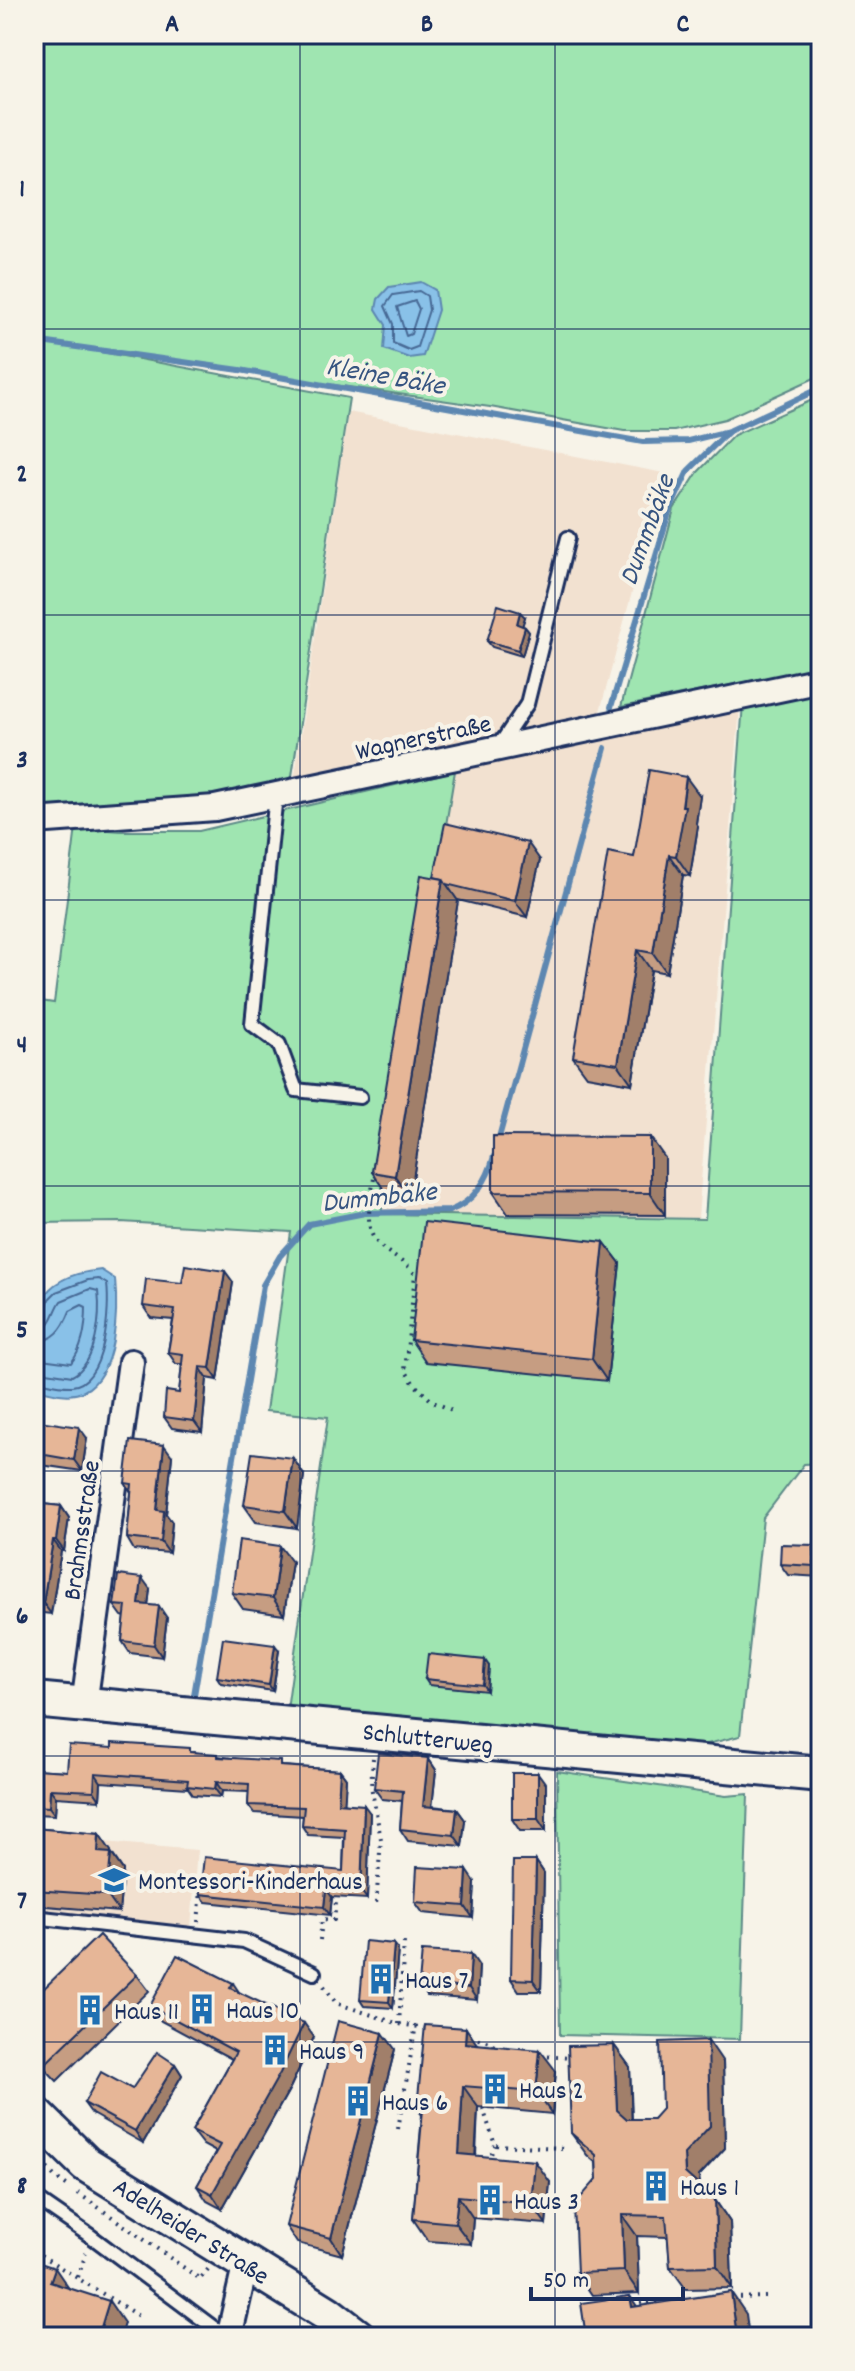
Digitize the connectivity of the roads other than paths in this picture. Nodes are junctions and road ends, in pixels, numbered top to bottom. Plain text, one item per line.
1 (568, 538) dead end
2 (821, 680) edge
3 (498, 749) junction
4 (276, 795) junction
5 (34, 821) edge
6 (360, 1097) dead end
7 (131, 1362) dead end
8 (34, 1700) edge
9 (84, 1705) junction
10 (821, 1774) edge
11 (34, 1917) edge
12 (314, 1973) road end
13 (34, 2113) edge
14 (34, 2197) edge
15 (249, 2266) junction
16 (227, 2337) edge
17 (358, 2337) edge

1 - 3 lane
2 - 3 street, Wagnerstraße
3 - 4 street, Wagnerstraße
4 - 5 street, Wagnerstraße
4 - 6 lane
7 - 9 street, Brahmsstraße
8 - 9 street, Schlutterweg
9 - 10 street, Schlutterweg
11 - 12 lane
13 - 15 street, Adelheider Straße
14 - 16 lane
15 - 16 street
15 - 17 street, Adelheider Straße

